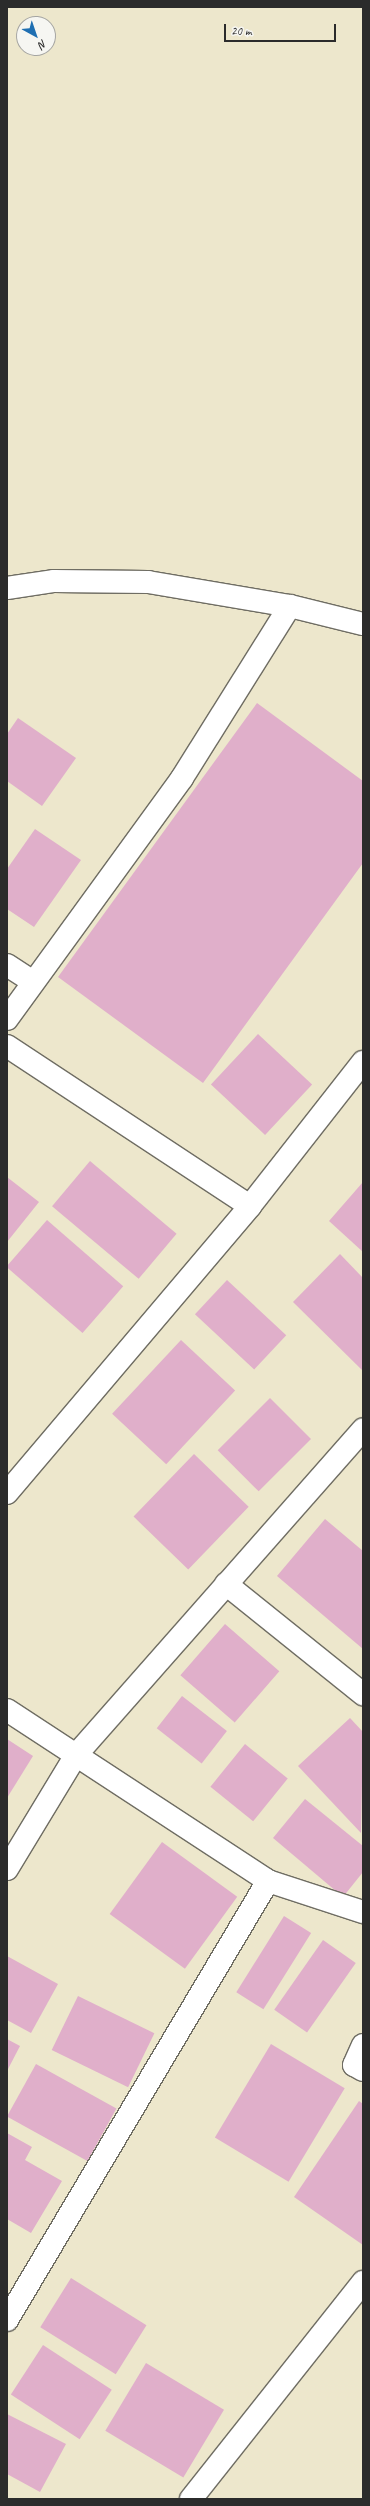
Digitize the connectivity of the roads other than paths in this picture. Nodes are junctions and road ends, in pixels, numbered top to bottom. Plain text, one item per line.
1 (7, 588) edge
2 (290, 606) junction
3 (363, 624) edge
4 (7, 965) edge
5 (32, 982) junction
6 (7, 1019) edge
7 (7, 1046) edge
8 (363, 1062) edge
9 (250, 1206) junction
10 (363, 1429) edge
11 (7, 1493) edge
12 (226, 1584) junction
13 (363, 1694) edge
14 (7, 1710) edge
15 (76, 1755) junction
16 (7, 1868) edge
17 (268, 1881) junction
18 (363, 1912) edge
19 (363, 2045) edge
20 (363, 2070) edge
21 (363, 2282) edge
22 (7, 2320) edge
23 (191, 2499) edge

1 - 2 street
2 - 3 street
2 - 5 street
4 - 5 street
5 - 6 street
7 - 9 street
8 - 9 street
9 - 11 street
10 - 12 street
12 - 13 street
12 - 15 street
14 - 15 street
15 - 16 street
15 - 17 street
17 - 18 street
17 - 22 street
19 - 20 street
21 - 23 street

